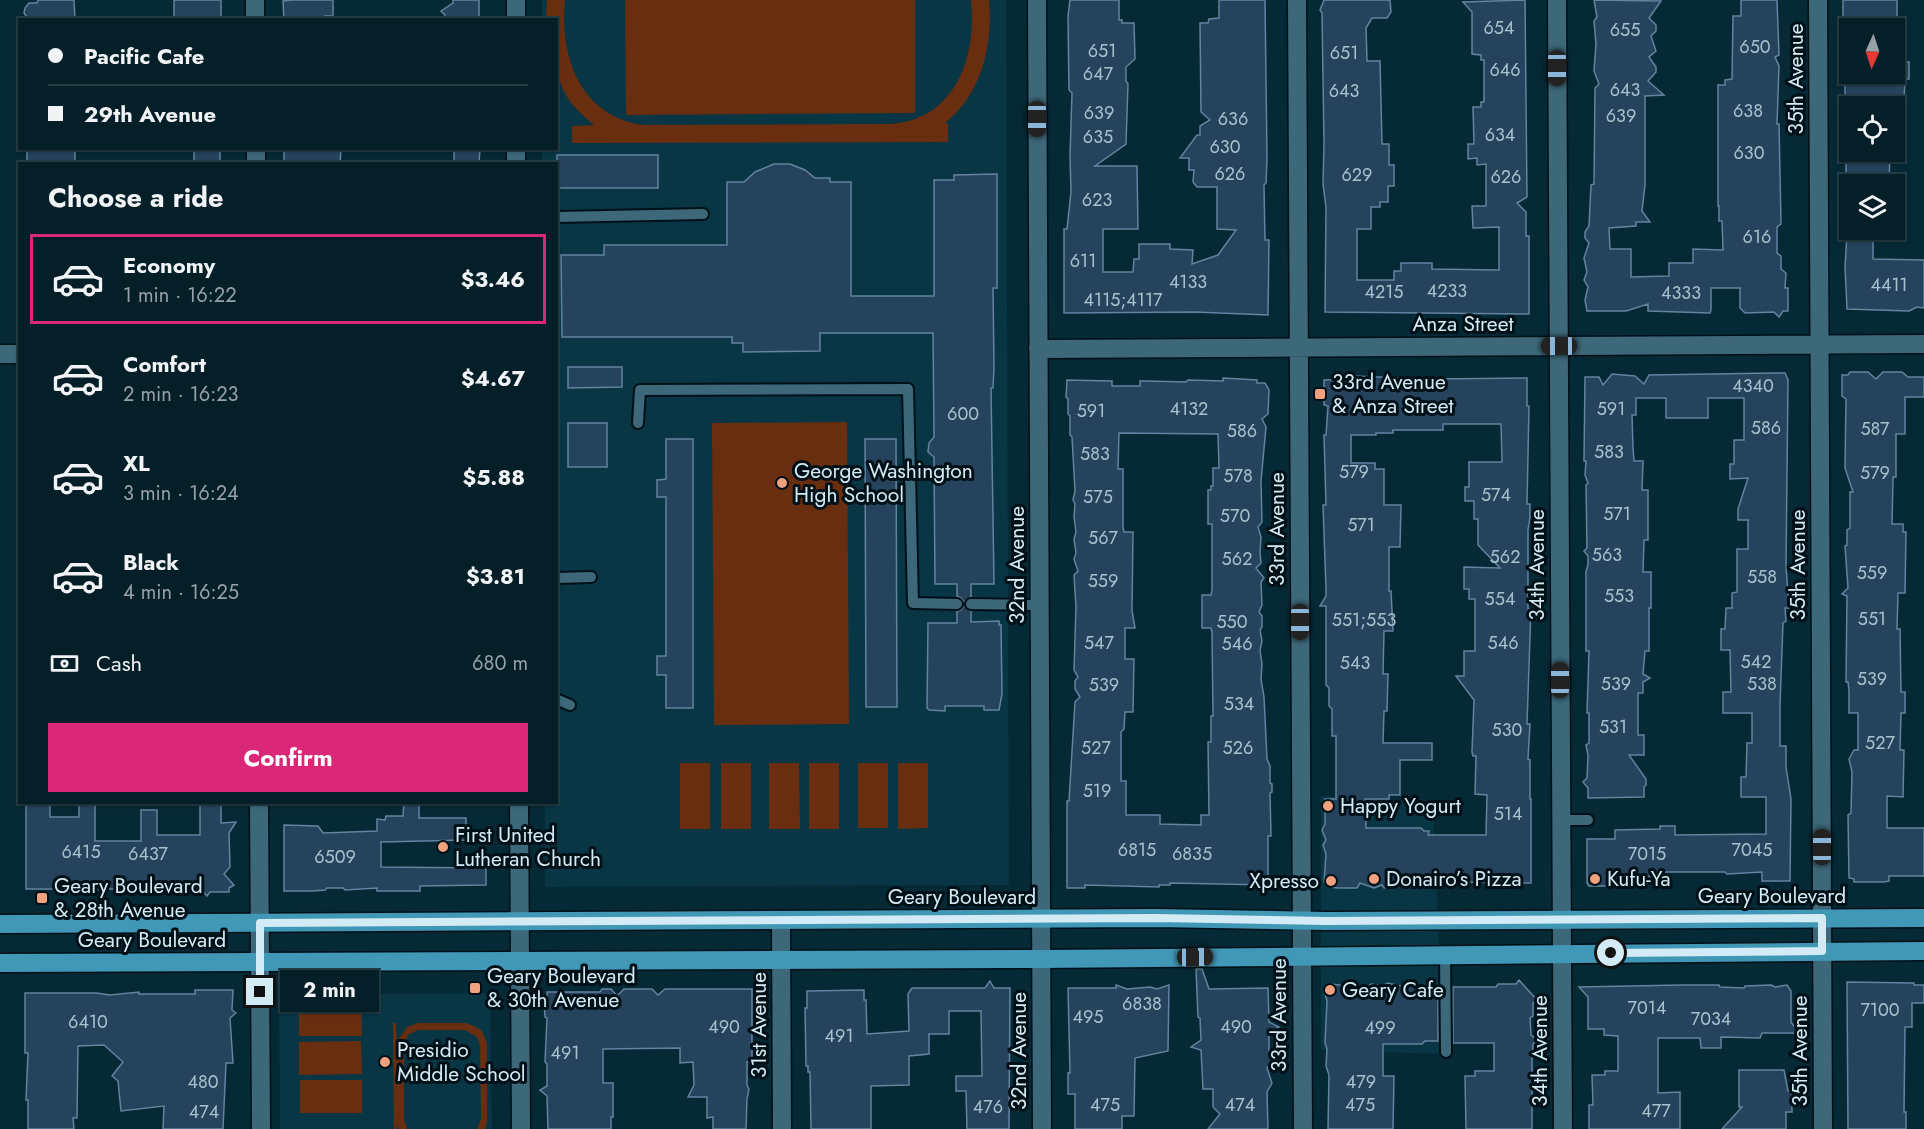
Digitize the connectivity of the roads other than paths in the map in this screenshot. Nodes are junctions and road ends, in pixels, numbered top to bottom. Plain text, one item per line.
1 (255, 0) edge
2 (516, 0) edge
3 (1037, 0) edge
4 (1297, 0) edge
5 (1557, 0) edge
6 (1818, 0) edge
7 (255, 18) edge
8 (516, 18) edge
9 (703, 214) dead end
10 (558, 217) edge
11 (1924, 344) edge
12 (1819, 345) junction
13 (1559, 346) junction
14 (1299, 348) junction
15 (1038, 349) junction
16 (0, 354) edge
17 (18, 354) edge
18 (638, 423) dead end
19 (591, 577) dead end
20 (558, 578) edge
21 (957, 604) dead end
22 (971, 604) dead end
23 (1040, 605) junction
24 (558, 700) edge
25 (570, 705) dead end
26 (259, 804) edge
27 (519, 804) edge
28 (1561, 820) junction
29 (1588, 820) dead end
30 (1822, 918) junction
31 (1924, 918) edge
32 (1041, 919) junction
33 (781, 920) junction
34 (1562, 920) junction
35 (1301, 921) junction
36 (520, 922) junction
37 (260, 923) junction
38 (0, 924) edge
39 (1822, 951) junction
40 (1924, 951) edge
41 (1562, 953) junction
42 (1445, 954) junction
43 (1302, 956) junction
44 (1041, 959) junction
45 (781, 960) junction
46 (520, 961) junction
47 (260, 962) junction
48 (0, 963) edge
49 (1446, 1052) dead end
50 (261, 1129) edge
51 (521, 1129) edge
52 (782, 1129) edge
53 (1042, 1129) edge
54 (1303, 1129) edge
55 (1563, 1129) edge
56 (1823, 1129) edge

1 - 7 street
2 - 8 street
3 - 15 street, 32nd Avenue
4 - 14 street, 33rd Avenue
5 - 13 street, 34th Avenue
6 - 12 street, 35th Avenue
9 - 10 lane
11 - 12 street, Anza Street
12 - 13 street, Anza Street
12 - 30 street, 35th Avenue
13 - 14 street, Anza Street
13 - 28 street, 34th Avenue
14 - 15 street, Anza Street
14 - 35 street, 33rd Avenue
15 - 23 street, 32nd Avenue
16 - 17 street
18 - 21 lane
19 - 20 lane
22 - 23 lane
23 - 32 street, 32nd Avenue
24 - 25 lane
26 - 37 street
27 - 36 street
28 - 29 lane
28 - 34 street, 34th Avenue
30 - 31 main road, Geary Boulevard
30 - 34 main road, Geary Boulevard
30 - 39 street, 35th Avenue
32 - 33 main road, Geary Boulevard
32 - 35 main road, Geary Boulevard
32 - 44 street, 32nd Avenue
33 - 36 main road, Geary Boulevard
33 - 45 street, 31st Avenue
34 - 35 main road, Geary Boulevard
34 - 41 street, 34th Avenue
35 - 43 street, 33rd Avenue
36 - 37 main road, Geary Boulevard
36 - 46 street
37 - 38 main road, Geary Boulevard
37 - 47 street
39 - 40 main road, Geary Boulevard
39 - 41 main road, Geary Boulevard
39 - 56 street, 35th Avenue
41 - 42 main road, Geary Boulevard
41 - 55 street, 34th Avenue
42 - 43 main road, Geary Boulevard
42 - 49 lane
43 - 44 main road, Geary Boulevard
43 - 54 street, 33rd Avenue
44 - 45 main road, Geary Boulevard
44 - 53 street, 32nd Avenue
45 - 46 main road, Geary Boulevard
45 - 52 street, 31st Avenue
46 - 47 main road, Geary Boulevard
46 - 51 street
47 - 48 main road, Geary Boulevard
47 - 50 street

